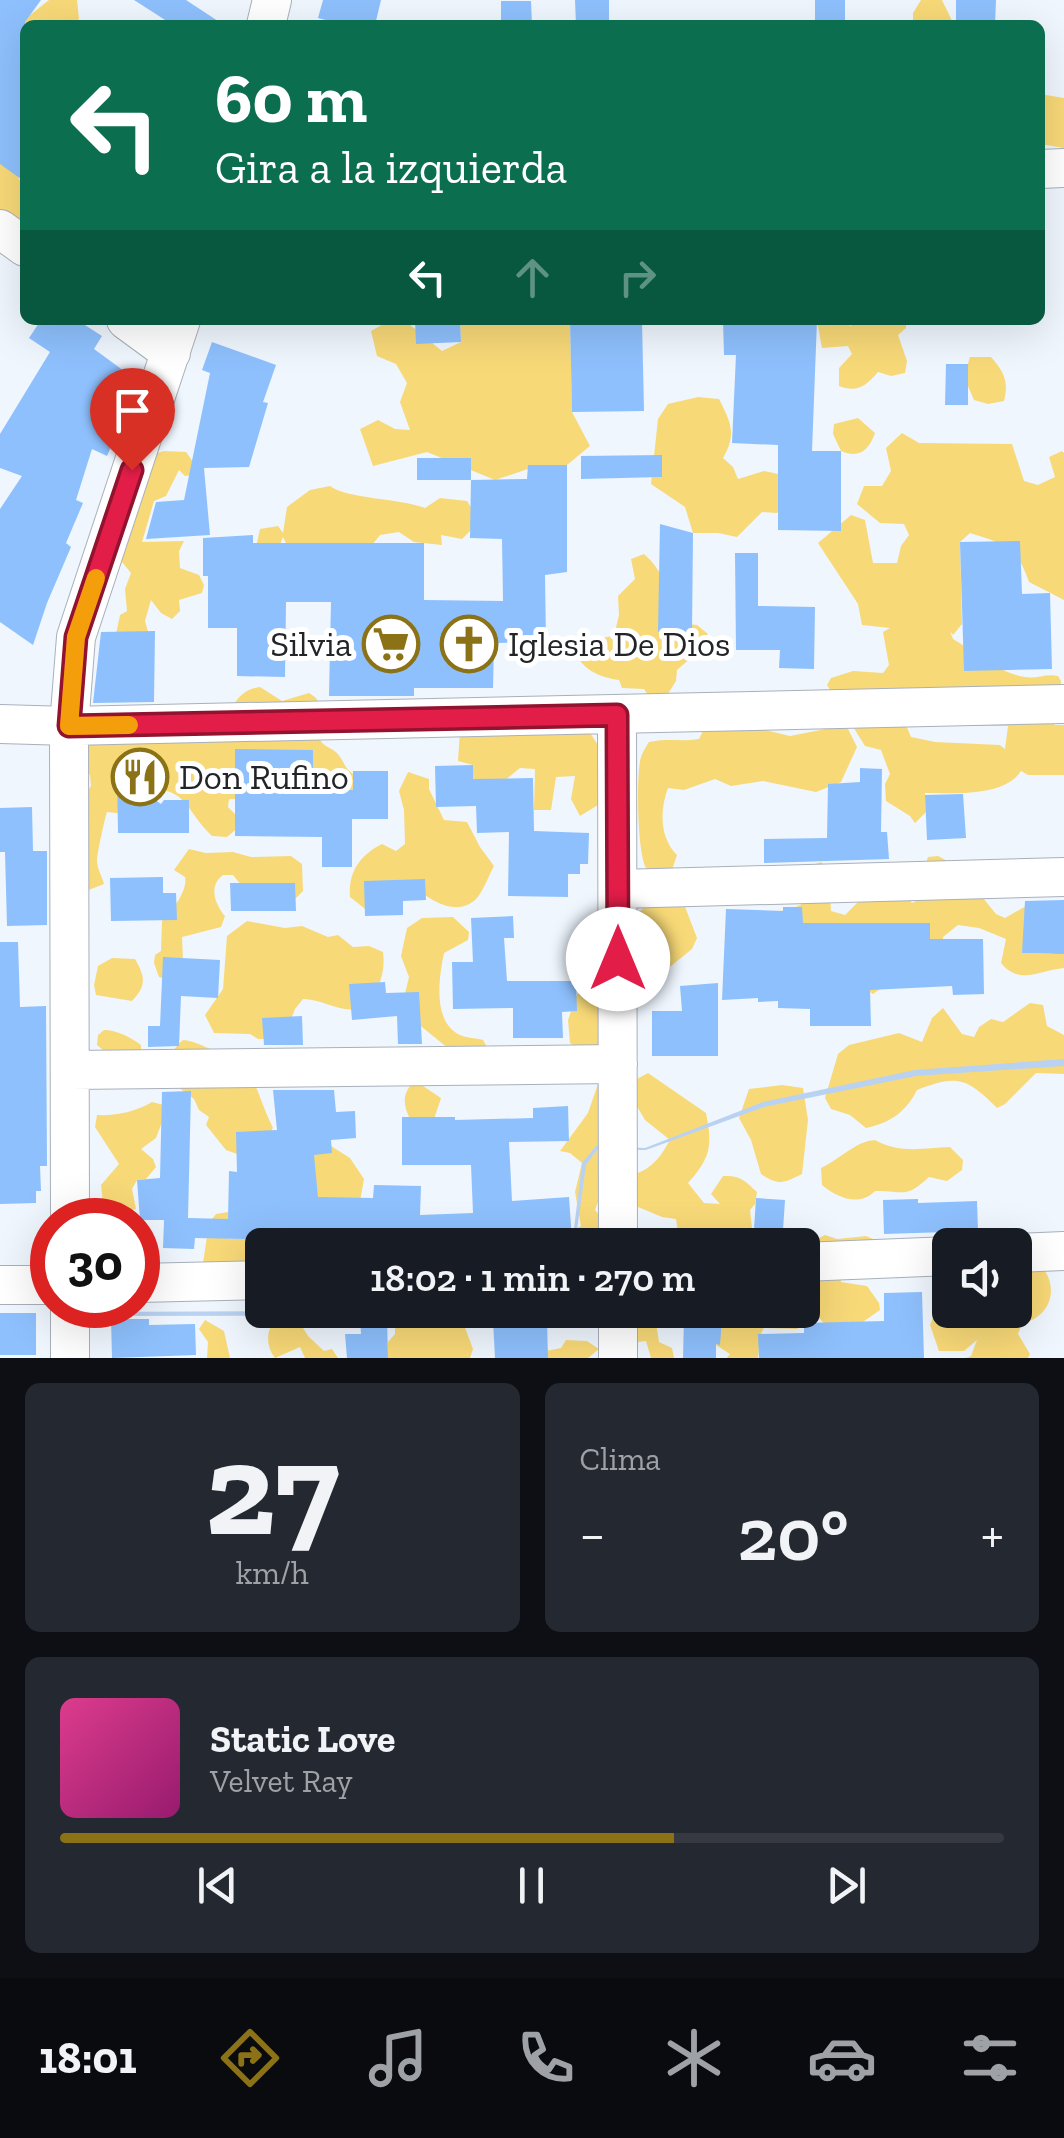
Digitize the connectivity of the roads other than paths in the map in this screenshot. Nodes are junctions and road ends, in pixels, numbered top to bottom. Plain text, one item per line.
1 (142, 325) edge
2 (176, 336) edge
3 (1064, 704) edge
4 (617, 715) junction
5 (0, 724) edge
6 (69, 726) junction
7 (1064, 876) edge
8 (619, 888) junction
9 (618, 1064) junction
10 (71, 1070) junction
11 (70, 1198) edge
12 (618, 1228) edge
13 (1064, 1251) edge
14 (1032, 1252) edge
15 (932, 1257) edge
16 (820, 1261) edge
17 (245, 1281) edge
18 (160, 1283) edge
19 (0, 1284) edge
20 (30, 1285) edge
21 (70, 1328) edge
22 (618, 1328) edge
23 (70, 1358) edge
24 (618, 1358) edge

1 - 2 street
2 - 6 street
3 - 4 street
4 - 6 street
4 - 8 street
5 - 6 street
6 - 10 street
7 - 8 street
8 - 9 street
9 - 10 street
9 - 12 street
10 - 11 street
13 - 14 street
15 - 16 street
17 - 18 street
19 - 20 street
21 - 23 street
22 - 24 street

